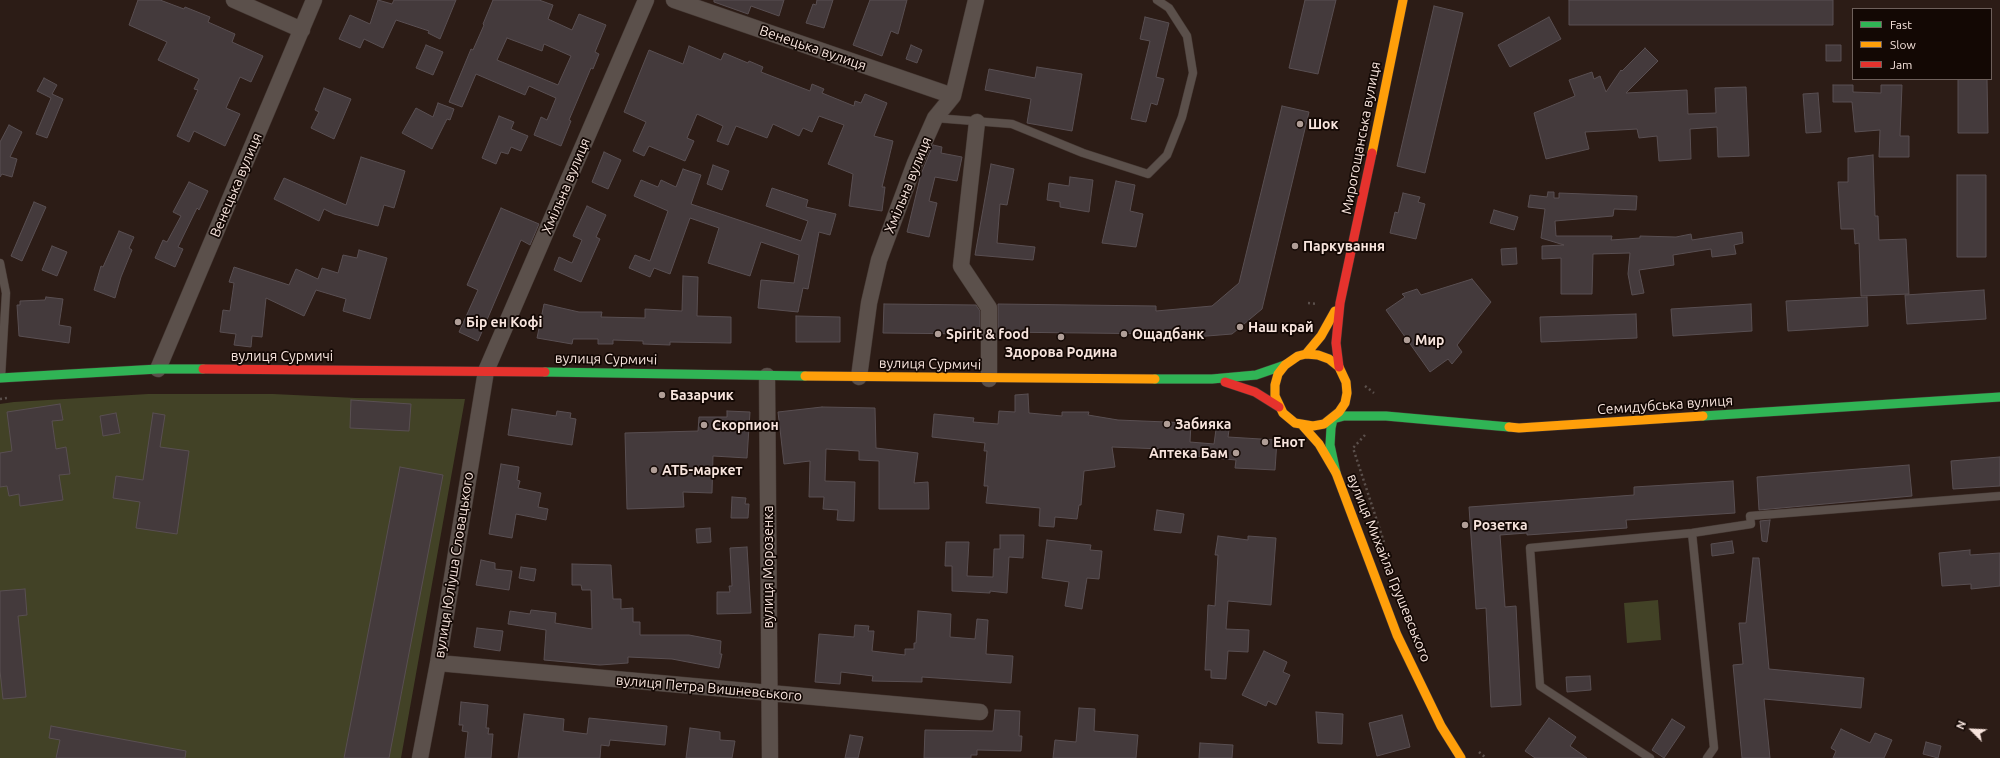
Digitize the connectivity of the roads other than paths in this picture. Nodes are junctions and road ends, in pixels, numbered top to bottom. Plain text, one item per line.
1 (234, 0) edge
2 (314, 0) edge
3 (646, 0) edge
4 (674, 0) edge
5 (976, 0) edge
6 (1157, 0) edge
7 (1403, 0) edge
8 (302, 30) junction
9 (953, 96) junction
10 (935, 118) junction
11 (977, 122) junction
12 (0, 262) edge
13 (1340, 303) junction
14 (1306, 354) junction
15 (1285, 365) junction
16 (1339, 367) junction
17 (158, 369) junction
18 (486, 371) junction
19 (767, 376) junction
20 (859, 377) junction
21 (0, 378) edge
22 (989, 379) junction
23 (1212, 379) junction
24 (1346, 382) junction
25 (1356, 392) dead end
26 (2000, 397) edge
27 (1372, 406) dead end
28 (1279, 407) junction
29 (1386, 416) junction
30 (1333, 419) junction
31 (1302, 425) junction
32 (1336, 473) junction
33 (2000, 496) edge
34 (1692, 533) junction
35 (438, 663) junction
36 (769, 693) junction
37 (980, 712) dead end
38 (420, 758) edge
39 (770, 758) edge
40 (1461, 758) edge
41 (1650, 758) edge
42 (1707, 758) edge

1 - 8 street
2 - 8 street, Венецька вулиця
3 - 18 street, Хмільна вулиця
4 - 9 street, Венецька вулиця
5 - 9 street, Хмільна вулиця
6 - 11 lane
7 - 13 main road, Мирогощанська вулиця
8 - 17 street, Венецька вулиця
9 - 10 street, Хмільна вулиця
10 - 11 lane
10 - 20 street, Хмільна вулиця
11 - 22 street
12 - 21 lane
13 - 14 main road
13 - 16 main road
14 - 15 main road
14 - 16 main road
15 - 23 main road
15 - 28 main road
16 - 24 main road
17 - 18 main road, вулиця Сурмичі
17 - 21 main road, вулиця Сурмичі
18 - 19 main road, вулиця Сурмичі
18 - 35 street, вулиця Юліуша Словацького
19 - 20 main road, вулиця Сурмичі
19 - 36 street, вулиця Морозенка
20 - 22 main road, вулиця Сурмичі
22 - 23 main road, вулиця Сурмичі
23 - 28 main road
24 - 25 main road
24 - 30 main road
26 - 29 main road, Семидубська вулиця
27 - 29 main road
28 - 31 main road
29 - 30 main road, Семидубська вулиця
30 - 31 main road
30 - 32 main road, вулиця Михайла Грушевського
31 - 32 main road, вулиця Михайла Грушевського
32 - 40 main road, вулиця Михайла Грушевського
33 - 34 lane
34 - 41 lane
34 - 42 lane
35 - 36 street, вулиця Петра Вишневського
35 - 38 street, вулиця Юліуша Словацького
36 - 37 street, вулиця Петра Вишневського
36 - 39 street, вулиця Морозенка

